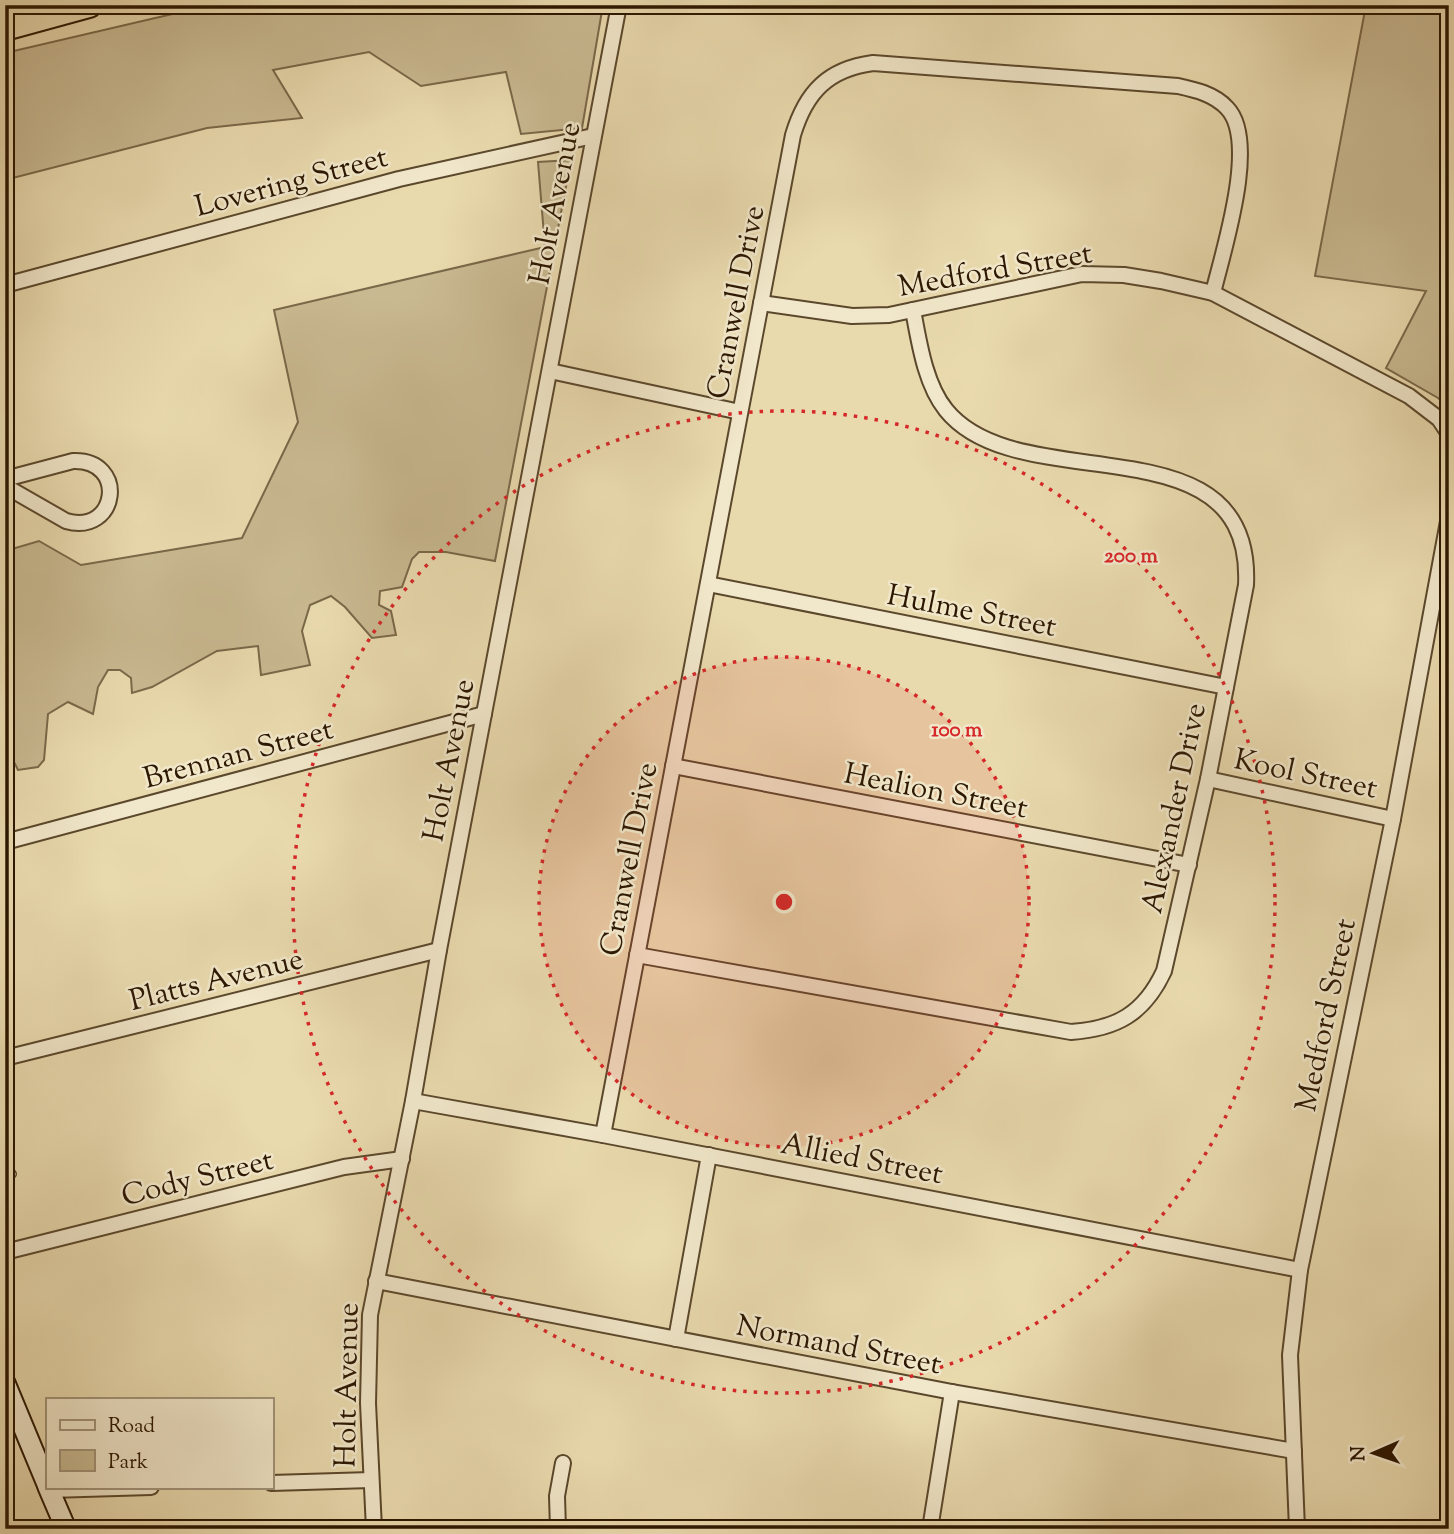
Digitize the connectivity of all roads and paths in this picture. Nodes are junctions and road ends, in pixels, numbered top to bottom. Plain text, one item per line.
1 (89, 5) edge
2 (619, 5) edge
3 (5, 28) edge
4 (593, 136) junction
5 (5, 285) edge
6 (1213, 293) junction
7 (761, 303) junction
8 (913, 310) junction
9 (550, 371) junction
10 (740, 412) junction
11 (1449, 434) edge
12 (5, 479) edge
13 (5, 486) edge
14 (1449, 516) edge
15 (708, 584) junction
16 (1226, 687) junction
17 (484, 715) junction
18 (673, 766) junction
19 (1208, 779) junction
20 (1393, 819) junction
21 (5, 842) edge
22 (1189, 865) junction
23 (439, 950) junction
24 (637, 955) junction
25 (5, 1058) edge
26 (413, 1101) junction
27 (603, 1135) junction
28 (709, 1155) junction
29 (402, 1158) junction
30 (5, 1252) edge
31 (1300, 1270) junction
32 (376, 1280) junction
33 (676, 1339) junction
34 (5, 1383) edge
35 (952, 1392) junction
36 (1294, 1451) junction
37 (563, 1463) dead end
38 (371, 1479) junction
39 (46, 1480) edge
40 (273, 1483) edge
41 (49, 1488) edge
42 (66, 1529) edge
43 (374, 1529) edge
44 (558, 1529) edge
45 (930, 1529) edge
46 (1297, 1529) edge

1 - 3 highway
2 - 4 street, Holt Avenue
4 - 5 street, Lovering Street
4 - 9 street, Holt Avenue
6 - 7 street, Cranwell Drive
6 - 8 street, Medford Street
6 - 11 street, Medford Street
7 - 8 street, Medford Street
7 - 10 street, Cranwell Drive
8 - 16 street, Alexander Drive
9 - 10 street
9 - 17 street, Holt Avenue
10 - 15 street, Cranwell Drive
12 - 13 street
14 - 20 street, Medford Street
15 - 16 street, Hulme Street
15 - 18 street, Cranwell Drive
16 - 19 street, Alexander Drive
17 - 21 street, Brennan Street
17 - 23 street, Holt Avenue
18 - 22 street, Healion Street
18 - 24 street, Cranwell Drive
19 - 20 street, Kool Street
19 - 22 street, Alexander Drive
20 - 31 street, Medford Street
22 - 24 street, Alexander Drive
23 - 25 street, Platts Avenue
23 - 26 street, Holt Avenue
24 - 27 street, Cranwell Drive
26 - 27 street, Allied Street
26 - 29 street, Holt Avenue
27 - 28 street, Allied Street
28 - 31 street, Allied Street
28 - 33 street
29 - 30 street, Cody Street
29 - 32 street, Holt Avenue
31 - 36 street, Medford Street
32 - 33 street, Normand Street
32 - 38 street, Holt Avenue
33 - 35 street, Normand Street
34 - 39 main road
35 - 36 street, Normand Street
35 - 45 street
36 - 46 street, Medford Street
37 - 44 street
38 - 40 street
38 - 43 street, Holt Avenue
41 - 42 main road

